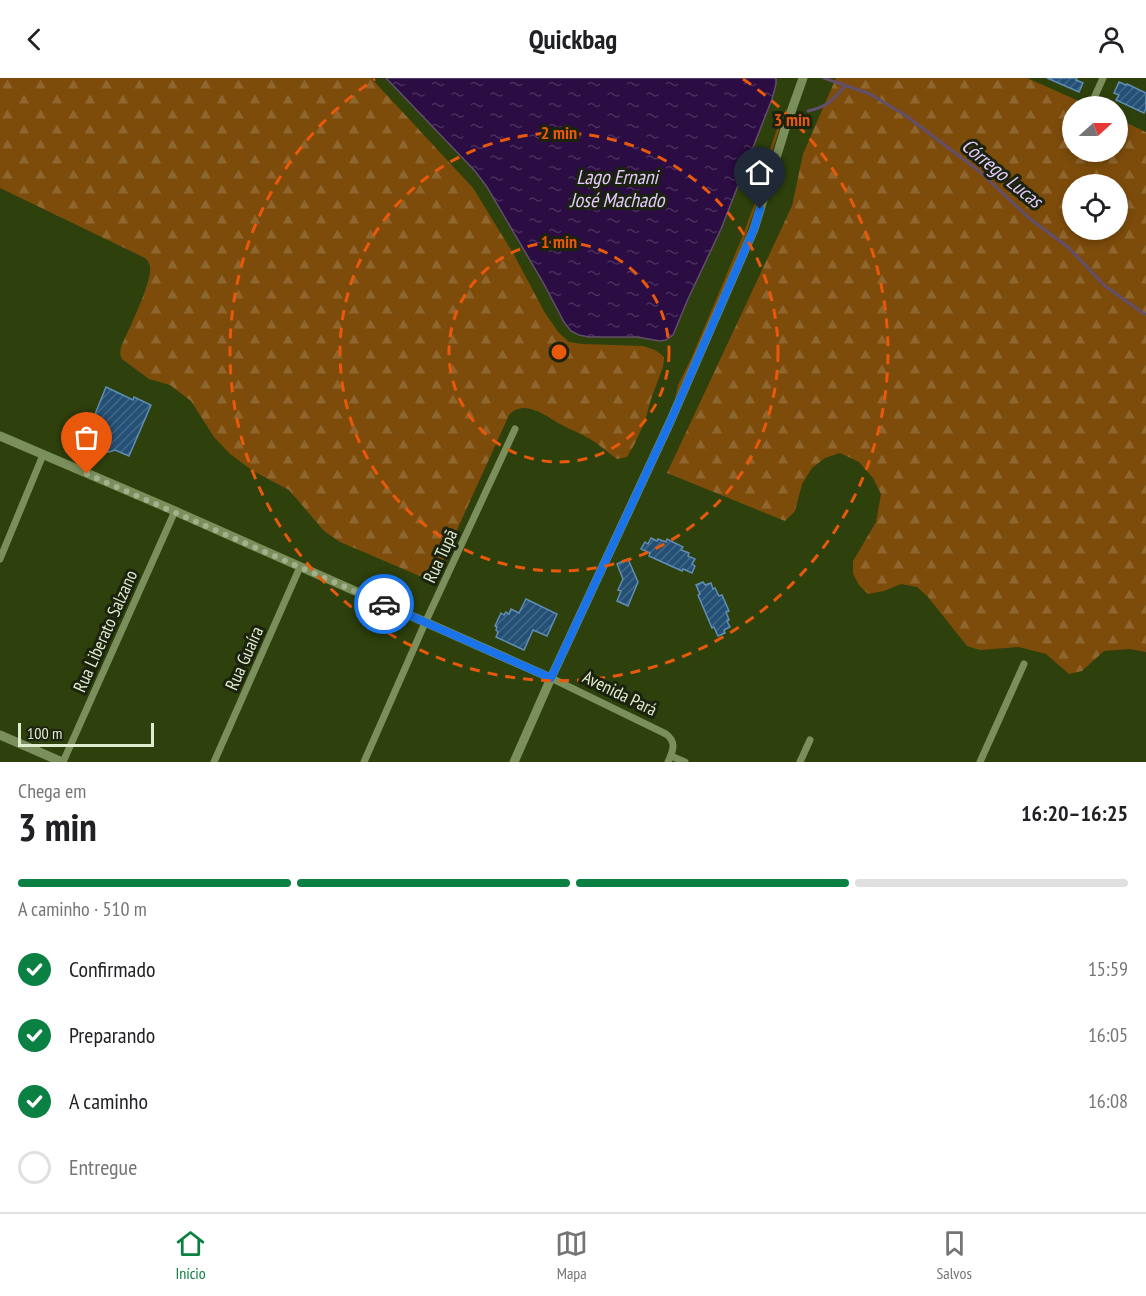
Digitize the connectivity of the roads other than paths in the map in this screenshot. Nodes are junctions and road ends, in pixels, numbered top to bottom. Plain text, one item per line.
1 (803, 78) edge
2 (1102, 78) edge
3 (1095, 96) edge
4 (515, 429) dead end
5 (0, 436) edge
6 (44, 455) junction
7 (175, 511) junction
8 (0, 559) edge
9 (300, 567) junction
10 (425, 623) junction
11 (1024, 664) dead end
12 (551, 678) junction
13 (0, 735) edge
14 (810, 740) dead end
15 (669, 759) edge
16 (62, 762) edge
17 (214, 762) edge
18 (364, 762) edge
19 (514, 762) edge
20 (685, 762) edge
21 (800, 762) edge
22 (980, 762) edge

1 - 12 street
2 - 3 street
4 - 10 street, Rua Tupã
5 - 6 street, Avenida Pará
6 - 7 street, Avenida Pará
6 - 8 street
7 - 9 street, Avenida Pará
7 - 16 street, Rua Liberato Salzano
9 - 10 street, Avenida Pará
9 - 17 street, Rua Guaíra
10 - 12 street, Avenida Pará
10 - 18 street, Rua Tupã
11 - 22 street
12 - 15 street, Avenida Pará
12 - 19 street
13 - 16 street
14 - 21 street
15 - 20 street

